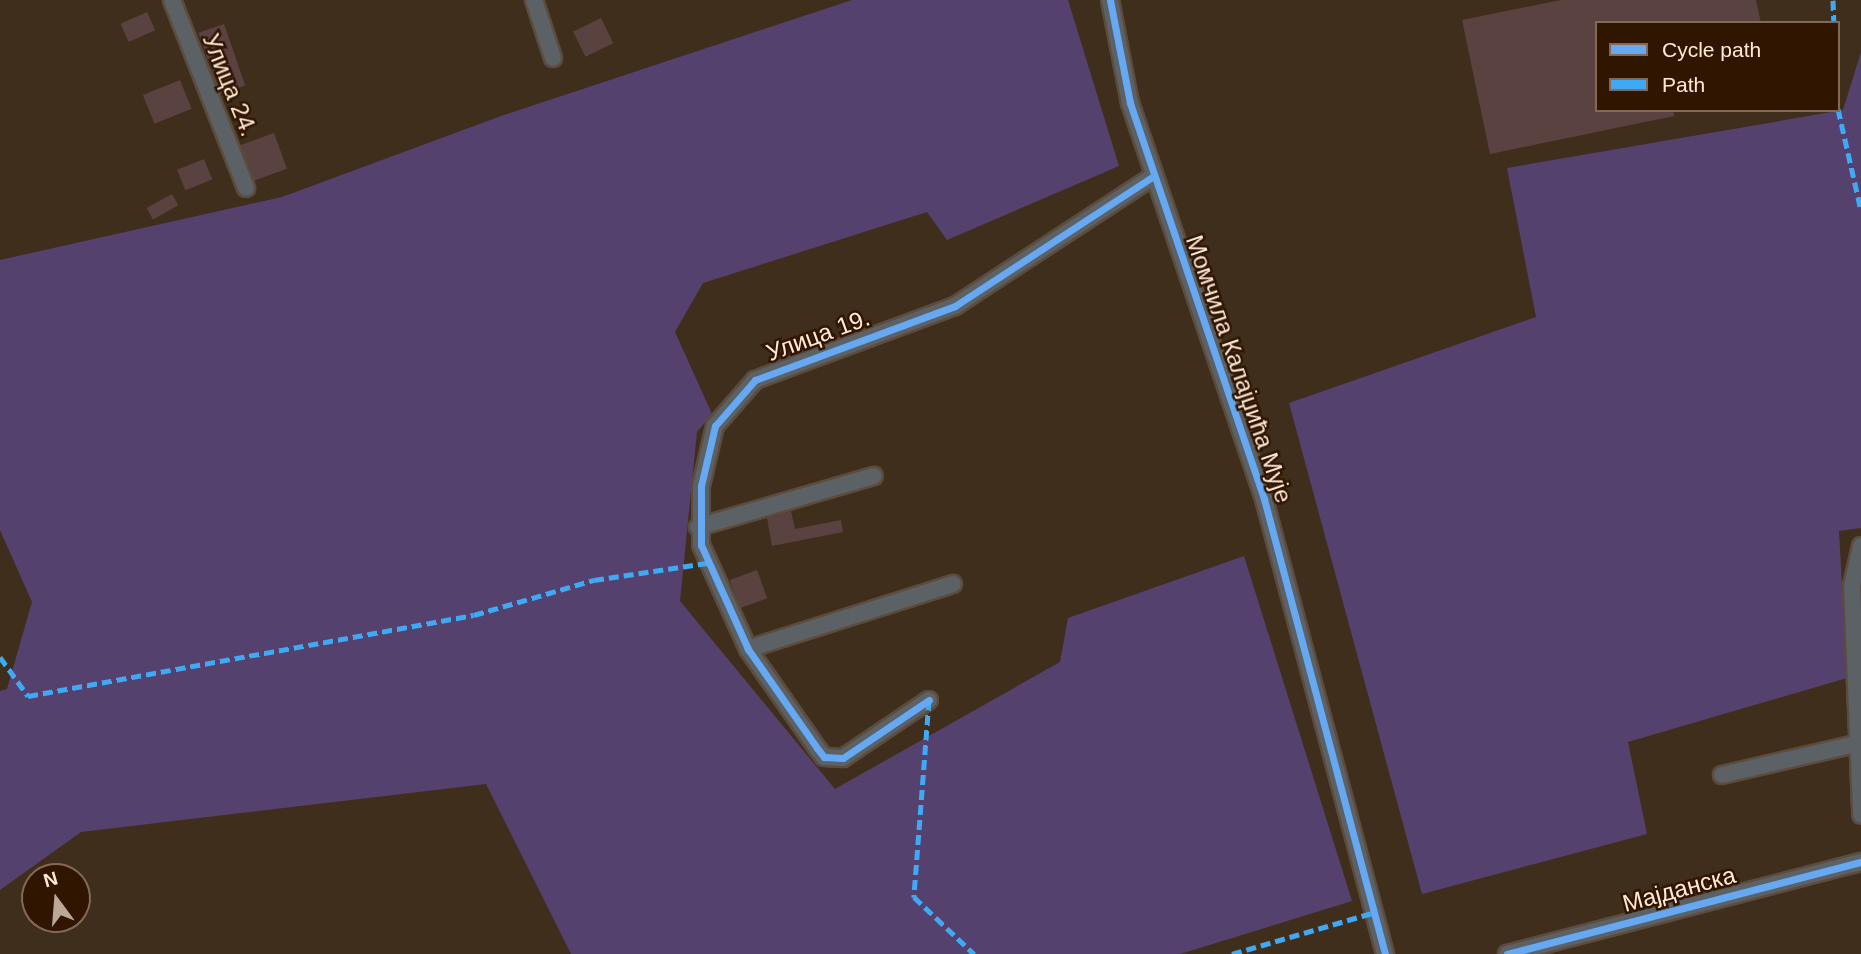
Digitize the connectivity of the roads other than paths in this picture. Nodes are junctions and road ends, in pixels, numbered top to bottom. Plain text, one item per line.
1 (172, 0) edge
2 (534, 0) edge
3 (1110, 0) edge
4 (553, 58) dead end
5 (1152, 177) junction
6 (246, 188) dead end
7 (874, 476) dead end
8 (698, 527) junction
9 (1861, 545) edge
10 (953, 584) dead end
11 (748, 649) junction
12 (1859, 697) edge
13 (929, 700) dead end
14 (1859, 743) junction
15 (1722, 775) dead end
16 (1861, 815) edge
17 (1861, 862) edge
18 (1385, 954) edge
19 (1507, 954) edge

1 - 6 street, Улица 24.
2 - 4 street
3 - 5 street, Момчила Калајџића Мује
5 - 8 street, Улица 19.
5 - 18 street, Момчила Калајџића Мује
7 - 8 street
8 - 11 street, Улица 19.
9 - 12 street
10 - 11 street
11 - 13 street, Улица 19.
12 - 14 street
14 - 15 street
14 - 16 street
17 - 19 street, Мајданска

